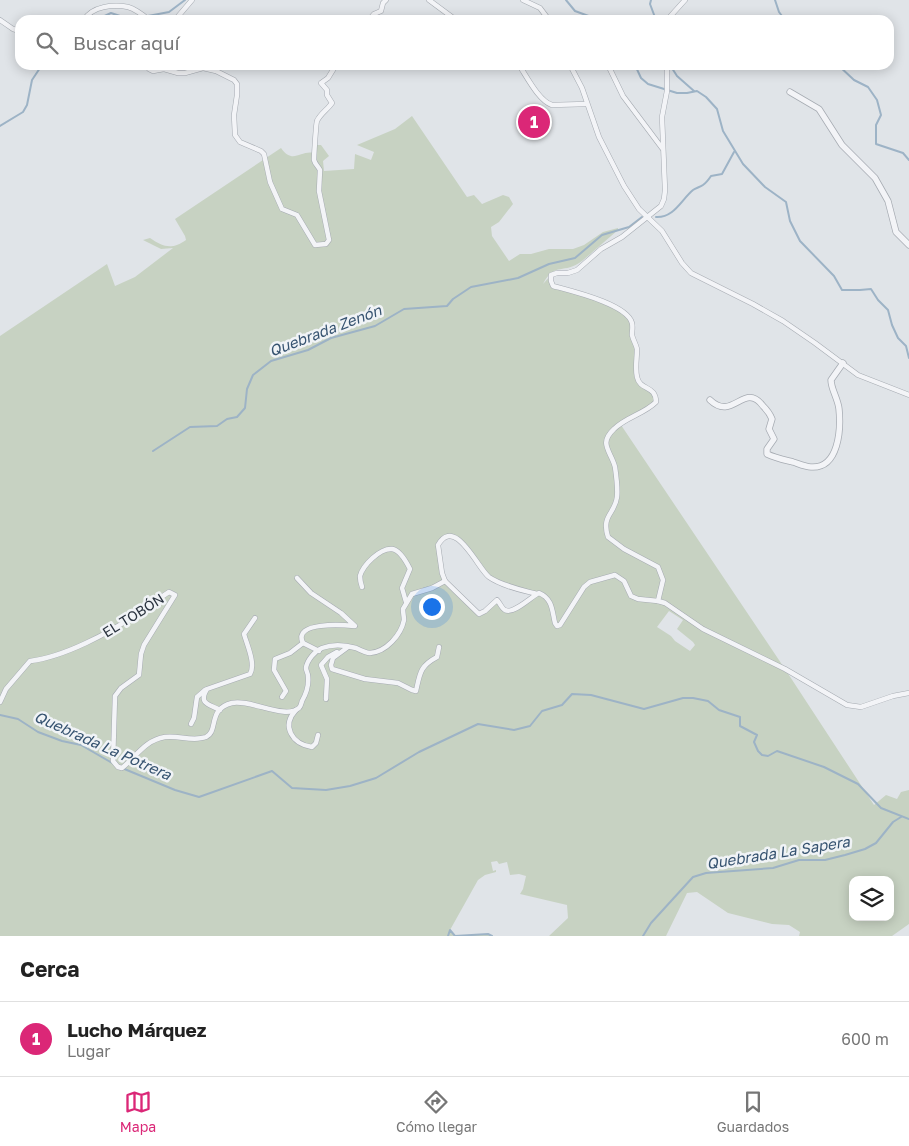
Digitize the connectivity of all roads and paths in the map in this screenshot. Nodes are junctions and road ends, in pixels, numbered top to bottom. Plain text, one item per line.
1 (192, 0) edge
2 (386, 0) edge
3 (428, 0) edge
4 (523, 0) edge
5 (685, 0) edge
6 (88, 15) edge
7 (141, 15) edge
8 (180, 15) edge
9 (373, 15) edge
10 (449, 15) edge
11 (545, 15) edge
12 (672, 15) edge
13 (0, 20) edge
14 (15, 30) edge
15 (168, 70) edge
16 (196, 70) edge
17 (212, 70) edge
18 (333, 70) edge
19 (522, 70) edge
20 (573, 70) edge
21 (610, 70) edge
22 (667, 70) edge
23 (790, 92) dead end
24 (586, 104) junction
25 (663, 149) junction
26 (647, 218) junction
27 (909, 246) edge
28 (843, 363) junction
29 (909, 395) edge
30 (710, 400) dead end
31 (297, 578) dead end
32 (445, 580) junction
33 (362, 588) dead end
34 (537, 594) junction
35 (658, 601) junction
36 (406, 602) junction
37 (255, 618) dead end
38 (303, 643) junction
39 (348, 647) junction
40 (439, 647) dead end
41 (319, 650) junction
42 (207, 689) junction
43 (909, 693) edge
44 (282, 698) dead end
45 (326, 698) dead end
46 (0, 702) edge
47 (298, 708) junction
48 (220, 710) junction
49 (191, 724) dead end
50 (318, 735) dead end

1 - 8 street
2 - 9 street
3 - 10 street
4 - 11 street
5 - 12 street
6 - 7 street
13 - 14 street
15 - 16 street
17 - 18 street
19 - 24 street
20 - 24 street
21 - 25 street
22 - 25 street
23 - 27 street
24 - 26 street
25 - 26 street
26 - 28 street
26 - 35 street
28 - 29 street
28 - 30 street
31 - 38 street
32 - 34 street
32 - 34 street
32 - 36 street
33 - 36 street
34 - 35 street
35 - 43 street
36 - 39 street
37 - 42 street
38 - 41 street
38 - 44 street
39 - 40 street
39 - 41 street
39 - 45 street
41 - 47 street
42 - 48 street
42 - 49 street
46 - 48 street, EL TOBÓN
47 - 48 street
47 - 50 street

